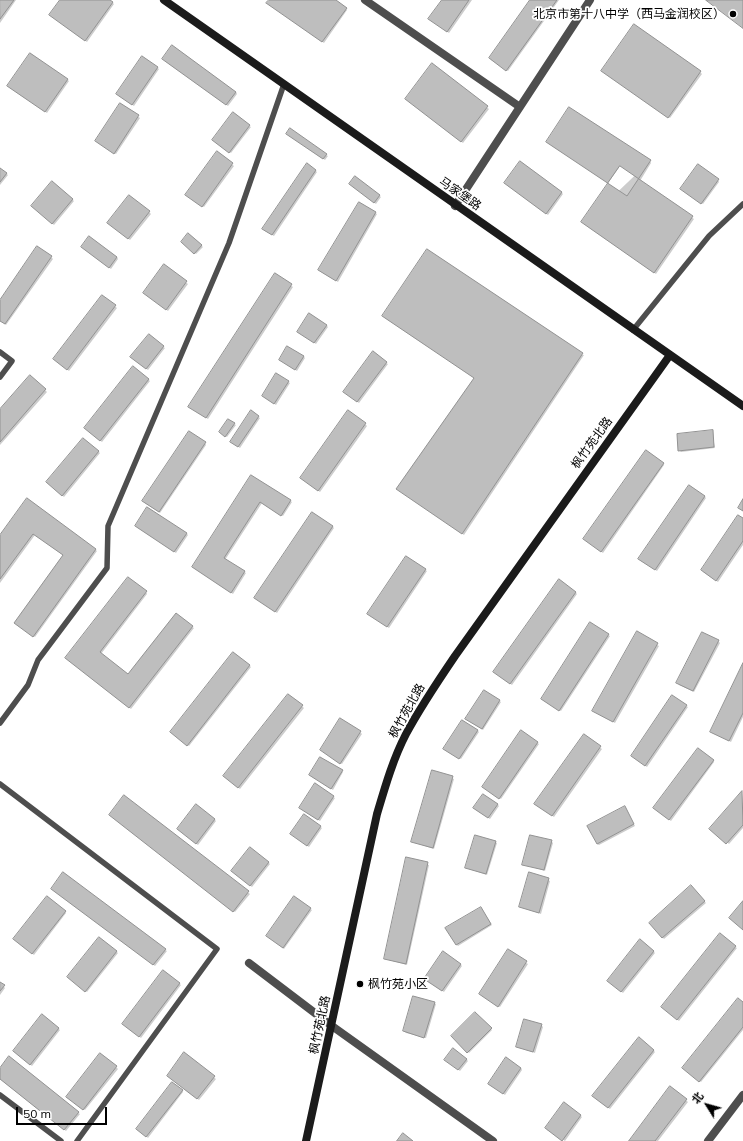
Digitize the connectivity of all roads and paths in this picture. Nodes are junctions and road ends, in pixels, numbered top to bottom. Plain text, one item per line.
1 (164, 0) edge
2 (365, 0) edge
3 (590, 0) edge
4 (284, 84) junction
5 (520, 107) junction
6 (743, 204) edge
7 (455, 206) junction
8 (633, 330) junction
9 (0, 352) edge
10 (670, 356) junction
11 (0, 377) edge
12 (743, 406) edge
13 (0, 723) edge
14 (0, 784) edge
15 (249, 964) dead end
16 (332, 1026) junction
17 (0, 1095) edge
18 (743, 1095) edge
19 (61, 1141) edge
20 (76, 1141) edge
21 (306, 1141) edge
22 (493, 1141) edge
23 (708, 1141) edge

1 - 4 street, 马家堡路
2 - 5 street
3 - 5 street
4 - 7 street, 马家堡路
4 - 13 lane
5 - 7 street
6 - 8 lane
7 - 8 street, 马家堡路
8 - 10 street, 马家堡路
9 - 11 lane
10 - 12 street, 马家堡路
10 - 16 street, 枫竹苑北路
14 - 20 lane
15 - 16 street
16 - 21 street, 枫竹苑北路
16 - 22 street
17 - 19 lane
18 - 23 street

